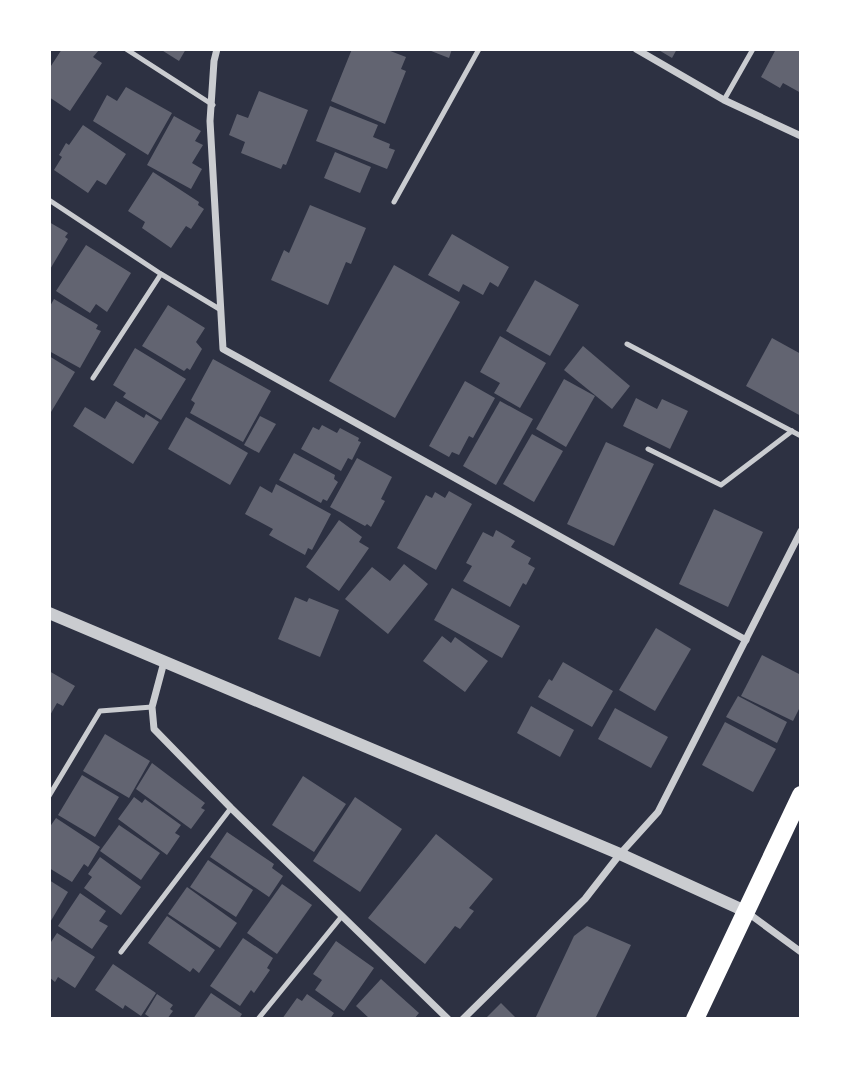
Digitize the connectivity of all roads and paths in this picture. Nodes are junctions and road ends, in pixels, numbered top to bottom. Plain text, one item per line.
1 (126, 49) edge
2 (217, 49) edge
3 (479, 49) edge
4 (636, 49) edge
5 (753, 49) edge
6 (724, 100) junction
7 (213, 105) junction
8 (801, 136) edge
9 (49, 200) edge
10 (394, 202) dead end
11 (161, 274) junction
12 (221, 310) junction
13 (626, 344) dead end
14 (93, 378) dead end
15 (792, 431) junction
16 (801, 436) edge
17 (648, 449) dead end
18 (801, 531) edge
19 (49, 613) edge
20 (746, 640) junction
21 (164, 662) junction
22 (152, 707) junction
23 (801, 795) edge
24 (49, 796) edge
25 (231, 808) junction
26 (620, 853) junction
27 (745, 911) junction
28 (343, 915) junction
29 (121, 952) dead end
30 (801, 952) edge
31 (258, 1019) edge
32 (449, 1019) edge
33 (463, 1019) edge
34 (695, 1019) edge

1 - 7 lane
2 - 7 street
3 - 10 lane
4 - 6 street
5 - 6 lane
6 - 8 street
7 - 12 street
9 - 11 lane
11 - 12 lane
11 - 14 lane
12 - 20 street
13 - 15 lane
15 - 16 lane
15 - 17 lane
18 - 20 street
19 - 21 street
20 - 26 street
21 - 22 street
21 - 26 street
22 - 24 lane
22 - 25 street
23 - 27 main road
25 - 28 street
25 - 29 lane
26 - 27 street
26 - 33 street
27 - 30 street
27 - 34 main road
28 - 31 lane
28 - 32 street

